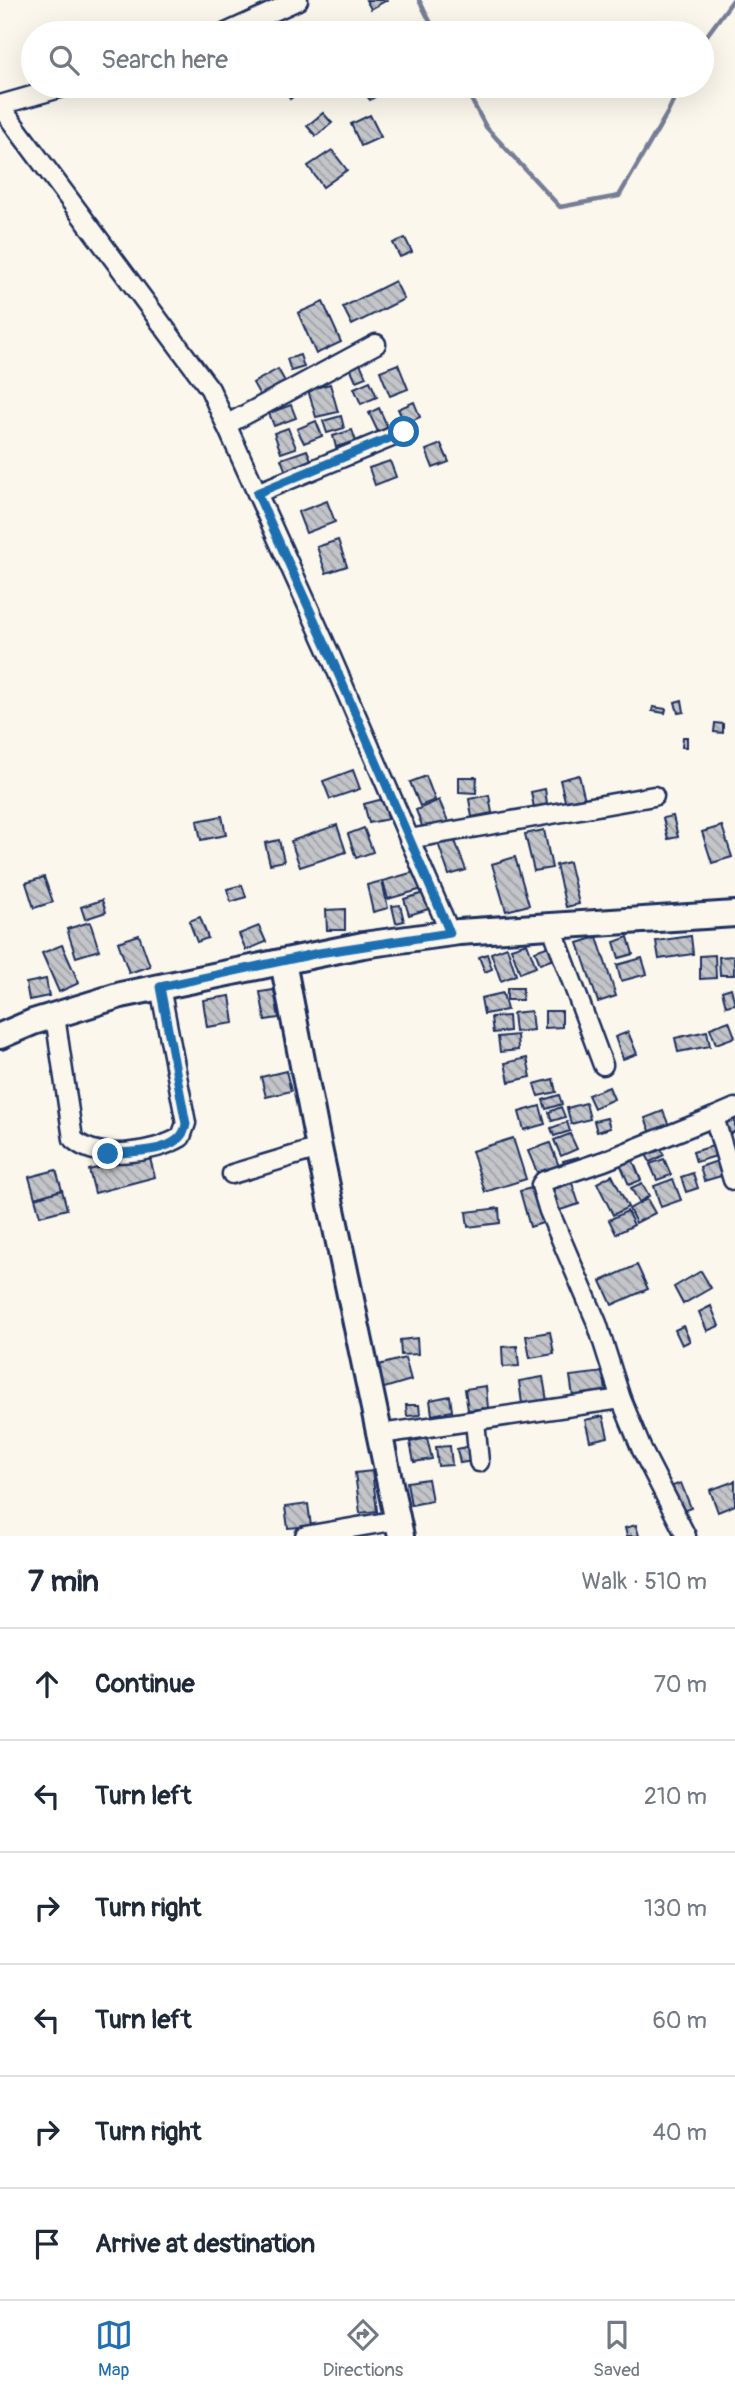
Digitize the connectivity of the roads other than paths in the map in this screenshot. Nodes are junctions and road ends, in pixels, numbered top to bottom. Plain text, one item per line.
1 (298, 0) edge
2 (252, 21) edge
3 (25, 98) edge
4 (0, 105) edge
5 (376, 344) dead end
6 (226, 425) junction
7 (404, 432) dead end
8 (257, 493) junction
9 (654, 796) dead end
10 (410, 839) junction
11 (735, 914) edge
12 (551, 925) junction
13 (450, 933) junction
14 (283, 962) junction
15 (160, 987) junction
16 (55, 1016) junction
17 (0, 1036) edge
18 (603, 1065) dead end
19 (735, 1108) edge
20 (714, 1116) junction
21 (319, 1147) junction
22 (232, 1174) dead end
23 (733, 1180) dead end
24 (621, 1399) junction
25 (475, 1421) junction
26 (381, 1434) junction
27 (479, 1462) dead end
28 (399, 1528) edge
29 (306, 1536) edge
30 (686, 1536) edge

1 - 2 street
3 - 4 street
4 - 6 street
5 - 6 street
6 - 8 street
7 - 8 street
8 - 10 street
9 - 10 street
10 - 13 street
11 - 12 main road
12 - 13 main road
12 - 18 street
13 - 14 main road
14 - 15 main road
14 - 21 main road
15 - 16 main road
15 - 16 street
16 - 17 main road
19 - 20 street
20 - 23 street
20 - 24 street
21 - 22 street
21 - 26 main road
24 - 25 street
24 - 30 street
25 - 26 street
25 - 27 street
26 - 28 main road
28 - 29 street

